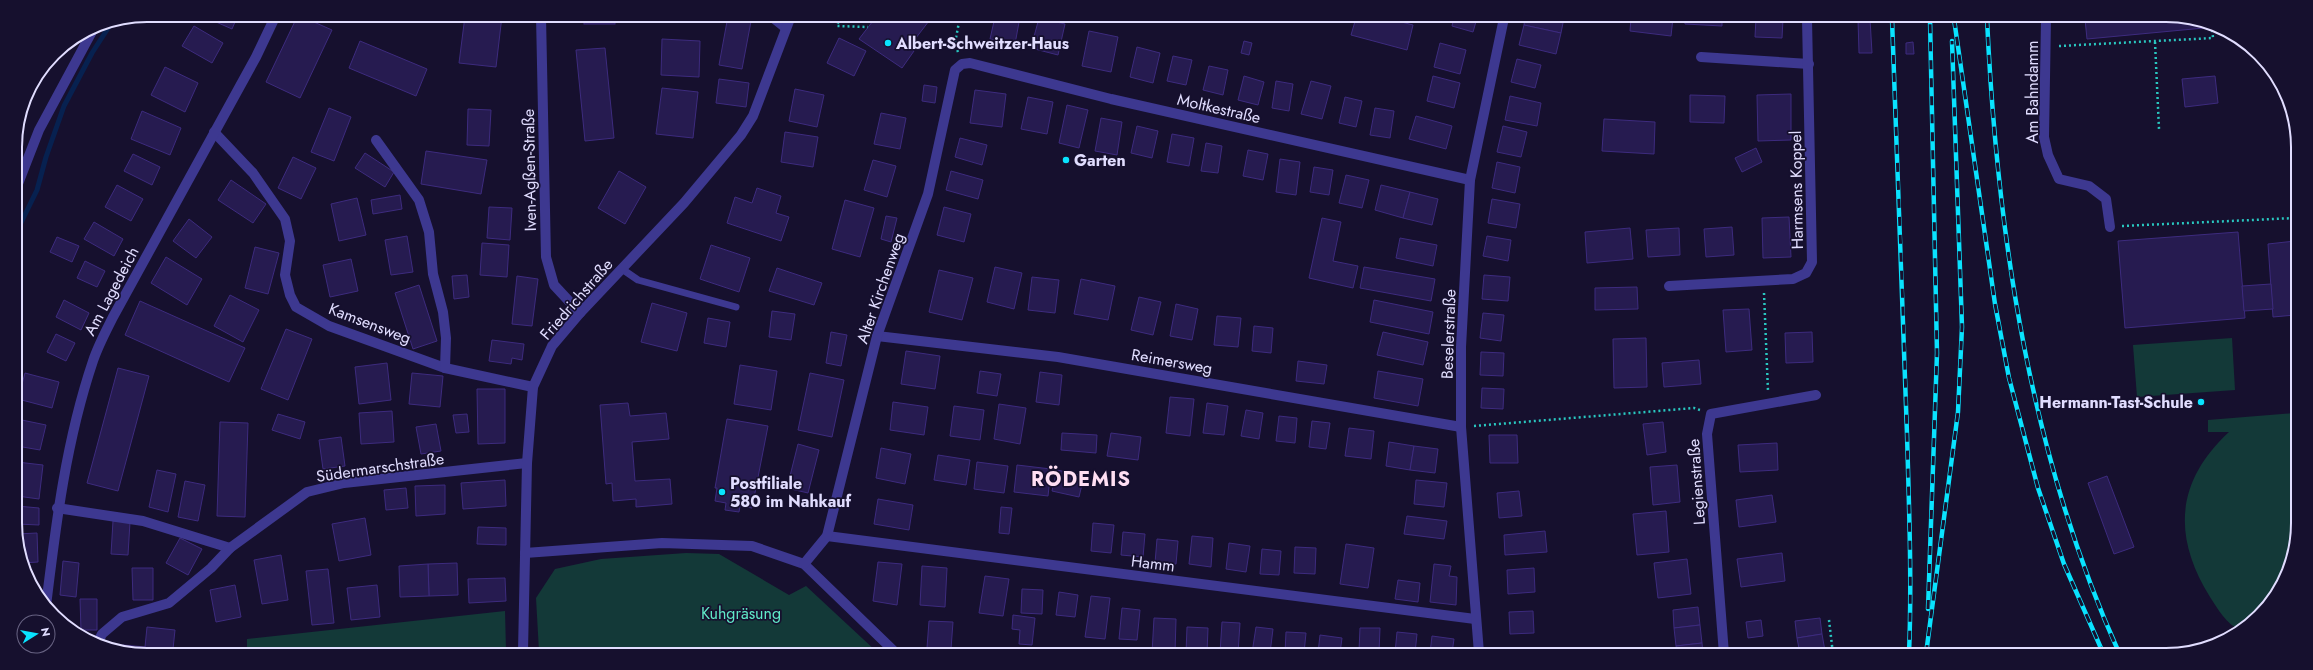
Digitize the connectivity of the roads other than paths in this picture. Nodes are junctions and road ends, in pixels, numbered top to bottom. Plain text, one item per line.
1 (273, 22) edge
2 (541, 22) edge
3 (778, 22) edge
4 (788, 22) edge
5 (1503, 22) edge
6 (1807, 22) edge
7 (2046, 22) edge
8 (786, 28) junction
9 (89, 37) edge
10 (1701, 57) dead end
11 (962, 64) joint
12 (1809, 64) junction
13 (214, 132) junction
14 (376, 140) dead end
15 (22, 174) edge
16 (1470, 180) junction
17 (2110, 227) road end
18 (622, 269) junction
19 (1669, 286) dead end
20 (736, 307) dead end
21 (580, 313) junction
22 (877, 336) junction
23 (446, 368) junction
24 (533, 387) junction
25 (1816, 394) dead end
26 (1461, 427) junction
27 (527, 463) junction
28 (57, 508) junction
29 (826, 536) junction
30 (230, 548) junction
31 (525, 554) junction
32 (804, 564) junction
33 (47, 597) edge
34 (1475, 619) junction
35 (100, 638) edge
36 (523, 648) edge
37 (891, 648) edge
38 (1478, 648) edge
39 (1724, 648) edge

1 - 13 street, Am Lagedeich
2 - 21 street, Iven-Agßen-Straße
3 - 8 street
4 - 8 street, Friedrichstraße
5 - 16 street, Beselerstraße
6 - 12 street, Harmsens Koppel
7 - 17 street, Am Bahndamm
8 - 18 street, Friedrichstraße
9 - 15 street
10 - 12 street
11 - 16 street, Moltkestraße
11 - 22 street, Alter Kirchenweg
12 - 19 street, Harmsens Koppel
13 - 23 street, Kamsensweg
13 - 28 street, Am Lagedeich
14 - 23 street
16 - 26 street, Beselerstraße
18 - 20 lane
18 - 21 street, Friedrichstraße
21 - 24 street, Friedrichstraße
22 - 26 street, Reimersweg
22 - 29 street, Alter Kirchenweg
23 - 24 street, Kamsensweg
24 - 27 street, Friedrichstraße
25 - 39 street, Legienstraße
26 - 34 street, Beselerstraße
27 - 30 street, Südermarschstraße
27 - 31 street, Friedrichstraße
28 - 30 street
28 - 33 street, Am Lagedeich
29 - 32 street, Alter Kirchenweg
29 - 34 street, Hamm
30 - 35 street, Südermarschstraße
31 - 32 street
31 - 36 street, Friedrichstraße
32 - 37 street
34 - 38 street, Beselerstraße

